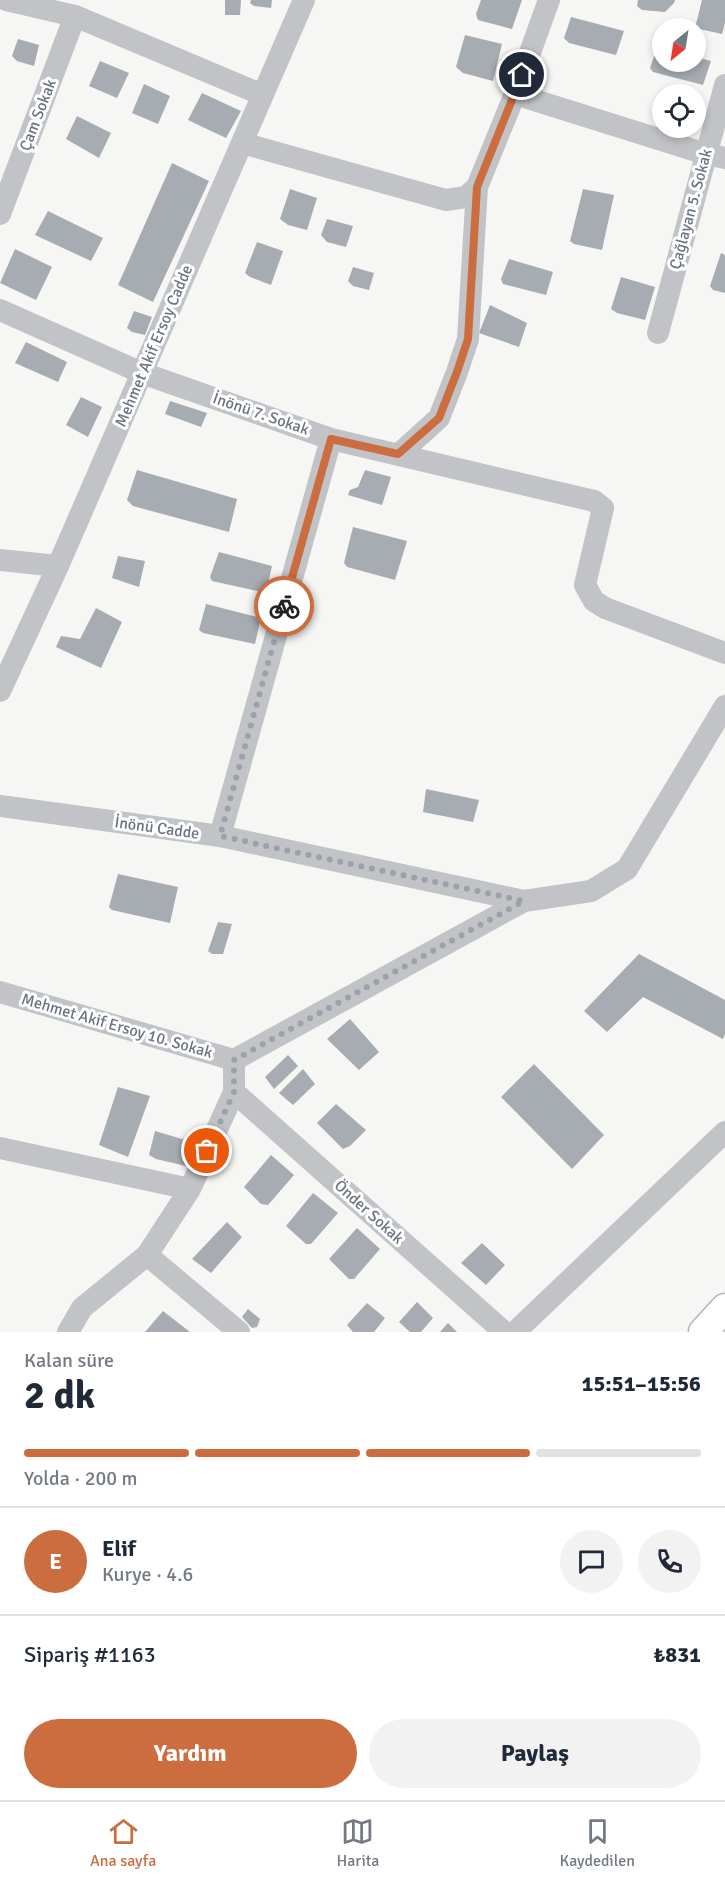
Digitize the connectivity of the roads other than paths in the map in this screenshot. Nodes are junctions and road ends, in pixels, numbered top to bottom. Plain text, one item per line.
1 (6, 0) edge
2 (304, 0) edge
3 (549, 0) edge
4 (75, 16) junction
5 (725, 85) edge
6 (515, 94) junction
7 (263, 95) junction
8 (242, 143) junction
9 (715, 156) edge
10 (477, 187) junction
11 (0, 214) edge
12 (0, 310) edge
13 (658, 333) dead end
14 (142, 373) junction
15 (331, 439) junction
16 (398, 454) junction
17 (0, 560) edge
18 (58, 566) junction
19 (725, 653) edge
20 (0, 691) edge
21 (725, 706) edge
22 (0, 806) edge
23 (220, 836) junction
24 (524, 901) junction
25 (0, 992) edge
26 (234, 1060) junction
27 (234, 1092) junction
28 (725, 1132) edge
29 (0, 1148) edge
30 (190, 1190) junction
31 (147, 1254) junction
32 (725, 1308) edge
33 (68, 1332) edge
34 (239, 1332) edge
35 (504, 1332) edge
36 (515, 1332) edge
37 (703, 1332) edge

1 - 4 street
2 - 7 street, Mehmet Akif Ersoy Cadde
3 - 6 street
4 - 7 street
4 - 11 street, Çam Sokak
5 - 9 street, Çağlayan 5. Sokak
6 - 9 street
6 - 10 street
7 - 8 street, Mehmet Akif Ersoy Cadde
8 - 10 street
8 - 14 street, Mehmet Akif Ersoy Cadde
9 - 13 street, Çağlayan 5. Sokak
10 - 16 street
12 - 14 street, İnönü 7. Sokak
14 - 15 street, İnönü 7. Sokak
14 - 18 street, Mehmet Akif Ersoy Cadde
15 - 16 street
15 - 23 street, İnönü 7. Sokak
16 - 19 street
17 - 18 street
18 - 20 street, Mehmet Akif Ersoy Cadde
21 - 24 street
22 - 23 street, İnönü Cadde
23 - 24 street, İnönü Cadde
24 - 26 street
25 - 26 street, Mehmet Akif Ersoy 10. Sokak
26 - 27 street
27 - 30 street
27 - 35 street, Önder Sokak
28 - 36 street
29 - 30 street
30 - 31 street
31 - 33 street
31 - 34 street
32 - 37 main road

